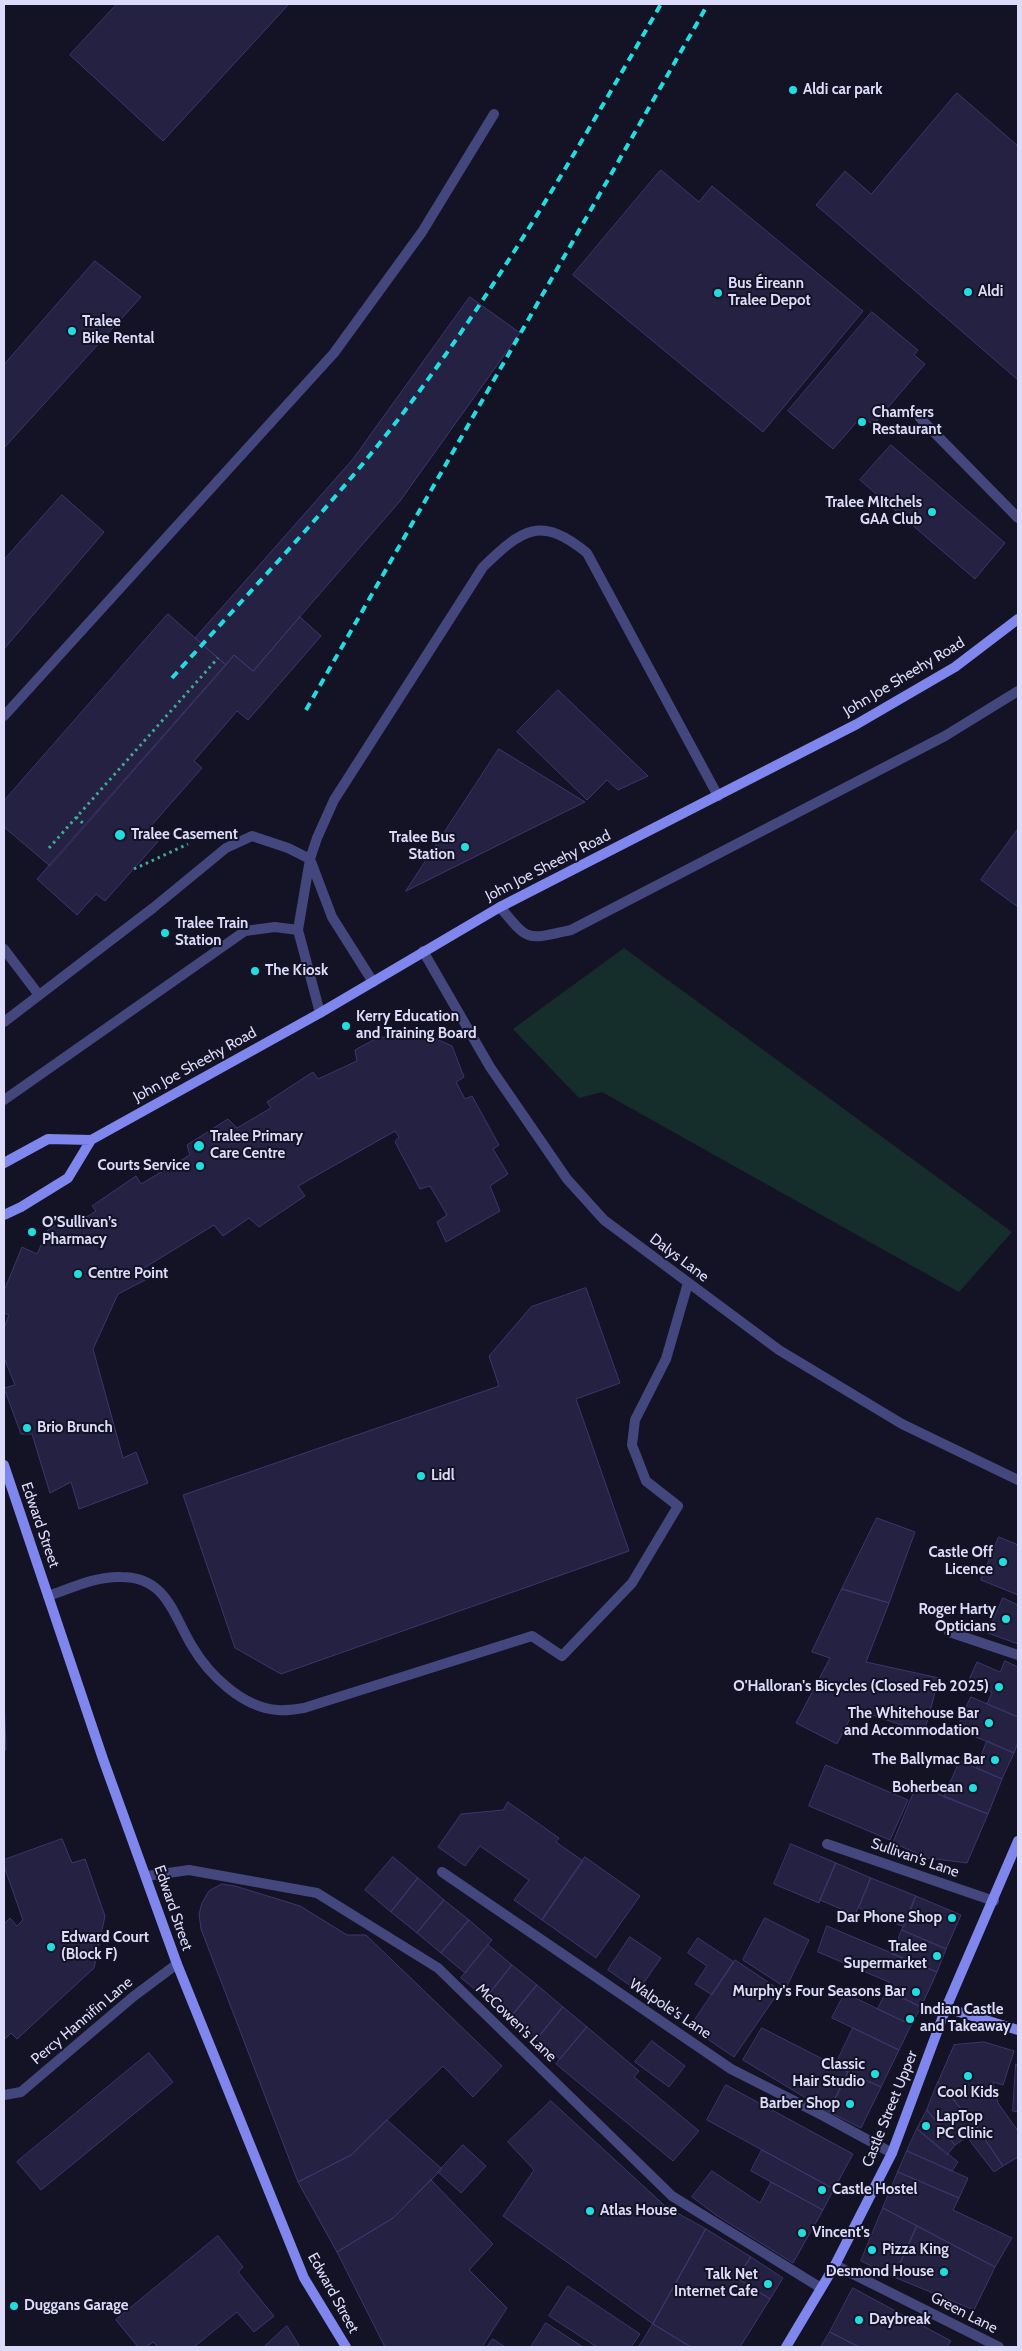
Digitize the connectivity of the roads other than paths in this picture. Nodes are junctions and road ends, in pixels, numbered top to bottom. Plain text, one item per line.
1 (494, 114) dead end
2 (920, 418) dead end
3 (1018, 518) edge
4 (1018, 619) edge
5 (1018, 691) edge
6 (4, 716) edge
7 (718, 796) junction
8 (310, 859) junction
9 (500, 907) junction
10 (298, 930) junction
11 (4, 949) edge
12 (423, 952) junction
13 (373, 982) junction
14 (39, 995) junction
15 (320, 1013) junction
16 (4, 1022) edge
17 (4, 1100) edge
18 (91, 1140) junction
19 (4, 1163) edge
20 (4, 1215) edge
21 (688, 1283) junction
22 (4, 1465) edge
23 (1018, 1480) edge
24 (48, 1596) junction
25 (949, 1632) dead end
26 (1018, 1656) edge
27 (1018, 1841) edge
28 (827, 1844) dead end
29 (442, 1872) dead end
30 (147, 1876) junction
31 (994, 1901) junction
32 (177, 1964) junction
33 (946, 2008) junction
34 (1018, 2030) edge
35 (4, 2095) edge
36 (892, 2153) junction
37 (835, 2265) junction
38 (821, 2288) junction
39 (346, 2347) edge
40 (786, 2347) edge
41 (999, 2347) edge

1 - 6 street
2 - 3 street
4 - 7 main road, John Joe Sheehy Road
5 - 9 street
7 - 8 street
7 - 9 main road, John Joe Sheehy Road
8 - 10 street
8 - 13 street
8 - 14 street
9 - 12 main road, John Joe Sheehy Road
10 - 15 street
10 - 17 street
11 - 14 street
12 - 13 main road, John Joe Sheehy Road
12 - 21 street, Dalys Lane
13 - 15 main road, John Joe Sheehy Road
14 - 16 street
15 - 18 main road, John Joe Sheehy Road
18 - 19 main road
18 - 20 main road, John Joe Sheehy Road
21 - 23 street, Dalys Lane
21 - 24 street
22 - 24 main road, Edward Street
24 - 30 main road, Edward Street
25 - 26 street
27 - 31 main road, Castle Street Upper
28 - 31 street, Sullivan's Lane
29 - 36 street, Walpole's Lane
30 - 32 main road, Edward Street
30 - 38 street, McCowen's Lane
31 - 33 main road, Castle Street Upper
32 - 35 street, Percy Hannifin Lane
32 - 39 main road, Edward Street
33 - 34 main road
33 - 36 main road, Castle Street Upper
36 - 37 main road, Castle Street Upper
37 - 38 main road, Castle Street Upper
37 - 41 street, Green Lane
38 - 40 main road, Castle Street Upper

